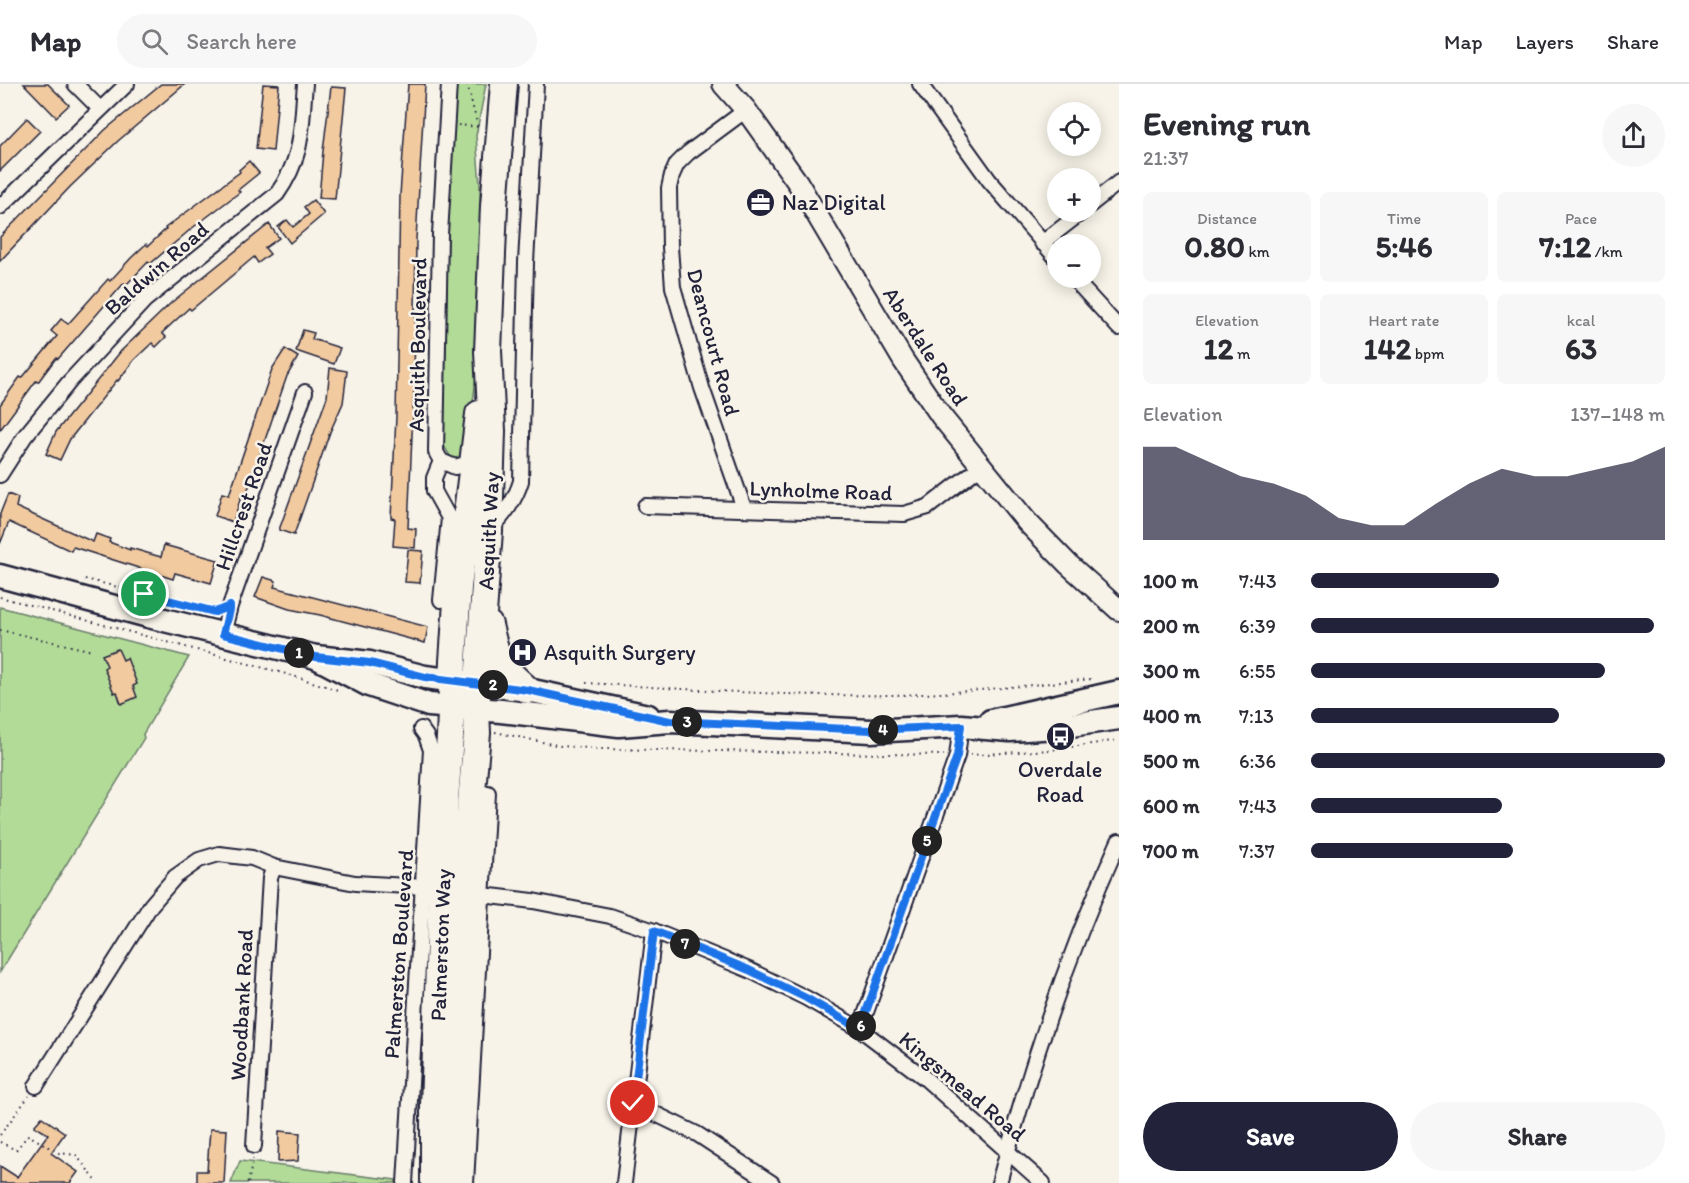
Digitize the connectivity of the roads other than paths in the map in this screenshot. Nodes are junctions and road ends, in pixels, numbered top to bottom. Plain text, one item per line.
1 (75, 84) edge
2 (128, 84) edge
3 (305, 84) edge
4 (449, 84) edge
5 (504, 84) edge
6 (536, 84) edge
7 (723, 84) edge
8 (920, 84) edge
9 (100, 109) junction
10 (746, 110) junction
11 (1119, 182) edge
12 (1101, 196) edge
13 (0, 207) edge
14 (1069, 222) edge
15 (1042, 243) junction
16 (1047, 248) edge
17 (1082, 288) edge
18 (1119, 328) edge
19 (488, 351) junction
20 (304, 392) dead end
21 (441, 461) junction
22 (472, 462) junction
23 (980, 467) junction
24 (0, 475) edge
25 (645, 506) dead end
26 (744, 508) junction
27 (489, 531) junction
28 (0, 576) edge
29 (441, 600) dead end
30 (484, 607) junction
31 (1119, 610) edge
32 (223, 634) junction
33 (316, 657) junction
34 (453, 681) junction
35 (478, 683) junction
36 (1112, 687) edge
37 (528, 690) junction
38 (464, 709) junction
39 (1119, 718) edge
40 (670, 721) junction
41 (965, 726) junction
42 (421, 729) dead end
43 (488, 793) dead end
44 (469, 826) junction
45 (1118, 847) edge
46 (274, 867) junction
47 (433, 888) junction
48 (482, 895) junction
49 (654, 931) junction
50 (860, 1029) junction
51 (36, 1086) road end
52 (633, 1103) junction
53 (254, 1146) road end
54 (1008, 1150) junction
55 (405, 1183) edge
56 (434, 1183) edge
57 (450, 1183) edge
58 (466, 1183) edge
59 (624, 1183) edge
60 (772, 1183) edge
61 (999, 1183) edge
62 (1043, 1183) edge

1 - 9 street
2 - 9 street
3 - 24 street, Baldwin Road
4 - 21 street, Asquith Boulevard
5 - 19 highway, Asquith Way
6 - 27 street
7 - 10 street, Aberdale Road
8 - 15 street
9 - 13 street
10 - 23 street, Aberdale Road
10 - 26 street, Deancourt Road
11 - 12 street
14 - 15 street
15 - 16 street
17 - 18 street
19 - 22 highway, Asquith Way
19 - 27 highway, Asquith Way
20 - 32 street, Hillcrest Road
21 - 22 street
21 - 29 street, Asquith Boulevard
22 - 34 highway, Asquith Way
23 - 26 street, Lynholme Road
23 - 31 street, Aberdale Road
25 - 26 street, Lynholme Road
27 - 30 highway, Asquith Way
28 - 32 main road
30 - 35 highway, Asquith Way
30 - 37 highway
32 - 33 main road
33 - 34 main road
33 - 38 main road
34 - 35 main road
34 - 38 highway, Asquith Way
35 - 37 main road
35 - 38 highway, Asquith Way
36 - 41 main road
37 - 40 main road
38 - 40 main road
38 - 44 highway, Palmerston Way
38 - 47 highway, Palmerston Way
39 - 41 main road
40 - 41 main road
41 - 50 street
42 - 47 street, Palmerston Boulevard
43 - 48 street
44 - 47 highway
44 - 57 highway, Palmerston Way
45 - 54 street
46 - 47 street
46 - 51 street
46 - 53 street, Woodbank Road
47 - 55 street, Palmerston Boulevard
47 - 56 highway, Palmerston Way
48 - 49 street, Kingsmead Road
48 - 58 street
49 - 50 street, Kingsmead Road
49 - 52 street
50 - 54 street, Kingsmead Road
52 - 59 street
52 - 60 street
54 - 61 street
54 - 62 street, Kingsmead Road

